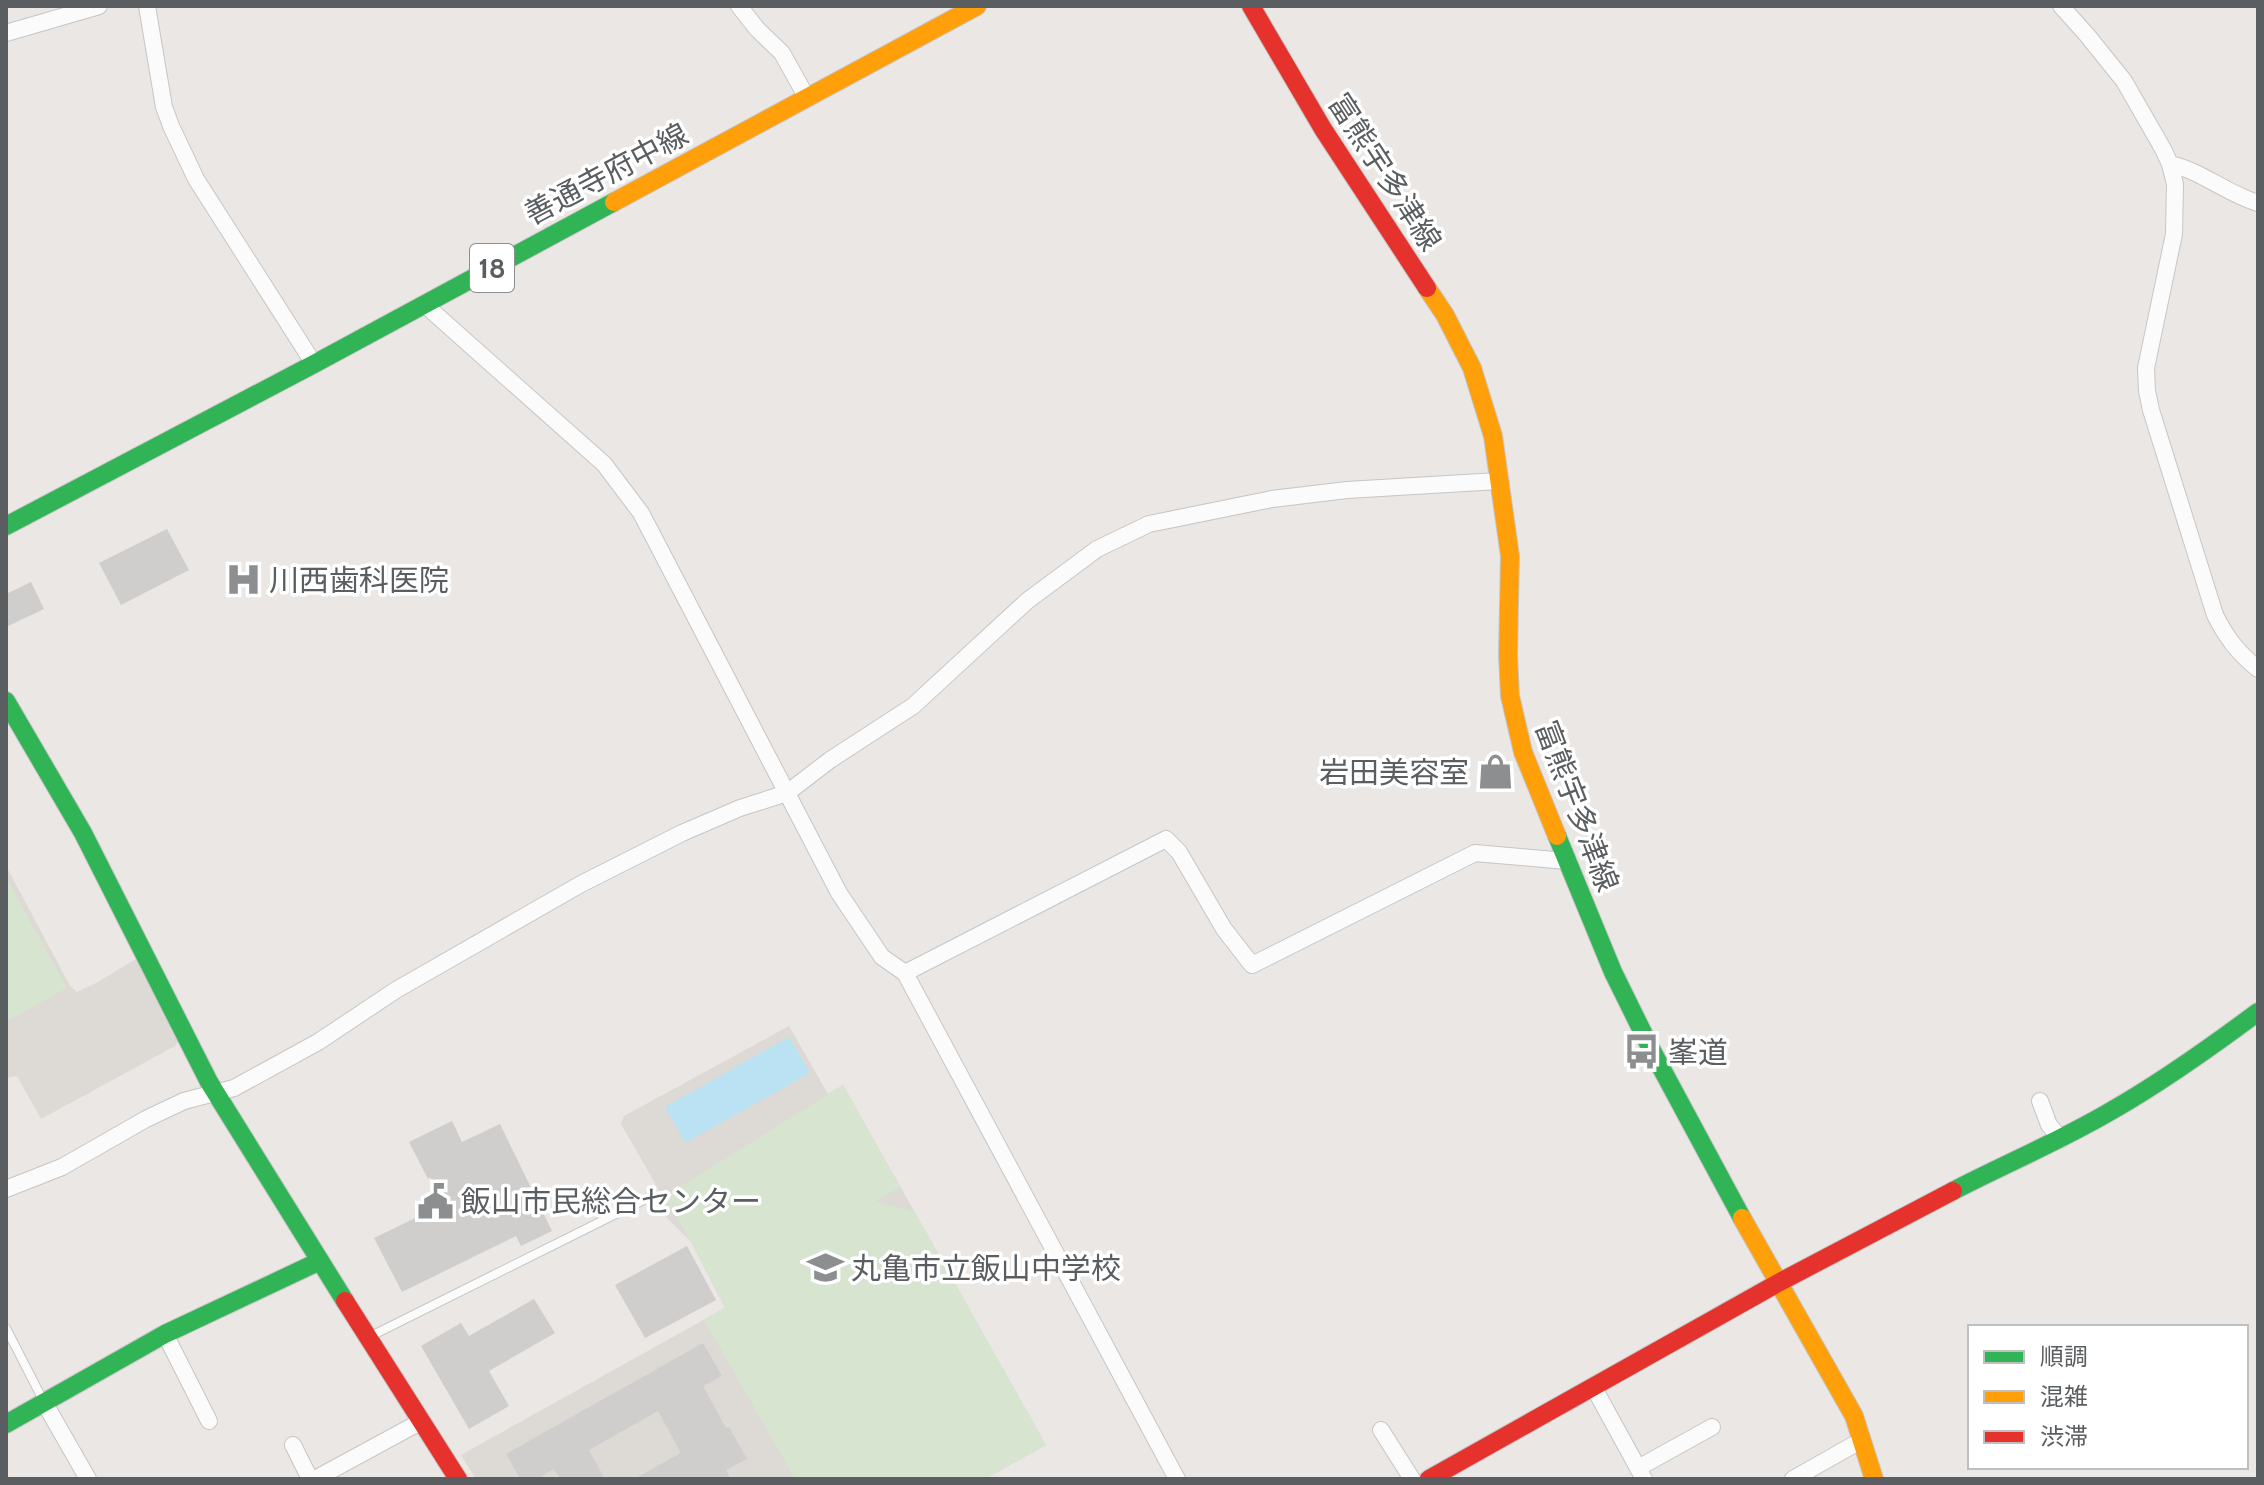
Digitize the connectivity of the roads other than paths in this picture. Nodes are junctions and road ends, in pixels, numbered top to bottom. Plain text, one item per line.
1 (99, 6) edge
2 (147, 6) edge
3 (739, 6) edge
4 (977, 6) edge
5 (1251, 6) edge
6 (2061, 6) edge
7 (6, 33) edge
8 (807, 98) junction
9 (2170, 164) junction
10 (2258, 203) edge
11 (424, 304) junction
12 (314, 364) junction
13 (1498, 481) junction
14 (6, 526) edge
15 (2258, 669) edge
16 (7, 703) edge
17 (787, 793) junction
18 (1566, 861) junction
19 (905, 973) junction
20 (2258, 1012) edge
21 (217, 1093) junction
22 (2040, 1101) dead end
23 (2061, 1139) junction
24 (6, 1189) edge
25 (648, 1198) dead end
26 (320, 1261) junction
27 (1778, 1283) junction
28 (6, 1328) edge
29 (165, 1334) junction
30 (368, 1338) junction
31 (1594, 1388) junction
32 (44, 1402) junction
33 (209, 1421) dead end
34 (422, 1421) junction
35 (6, 1424) edge
36 (1712, 1427) dead end
37 (1381, 1430) dead end
38 (1862, 1440) junction
39 (293, 1445) dead end
40 (1641, 1474) edge
41 (88, 1479) edge
42 (313, 1479) edge
43 (458, 1479) edge
44 (1177, 1479) edge
45 (1412, 1479) edge
46 (1429, 1479) edge
47 (1793, 1479) edge
48 (1874, 1479) edge

1 - 7 street
2 - 12 street
3 - 8 street
4 - 8 main road, 善通寺府中線 / 18
5 - 13 main road, 富熊宇多津線
6 - 9 street
8 - 11 main road, 善通寺府中線 / 18
9 - 10 street
9 - 15 street
11 - 12 main road, 善通寺府中線 / 18
11 - 17 street
12 - 14 main road, 善通寺府中線 / 18
13 - 17 street
13 - 18 main road, 富熊宇多津線
16 - 21 main road
17 - 19 street
17 - 21 street
18 - 19 street
18 - 27 main road, 富熊宇多津線
19 - 44 street
20 - 23 main road
21 - 24 street
21 - 26 main road
22 - 23 street
23 - 27 main road
25 - 30 lane
26 - 29 main road
26 - 30 main road
27 - 31 main road
27 - 38 main road, 富熊宇多津線
28 - 32 lane
29 - 32 main road
29 - 33 street
30 - 34 main road
31 - 40 street
31 - 46 main road
32 - 35 main road
32 - 41 street
34 - 42 street
34 - 43 main road
36 - 40 street
37 - 45 street
38 - 47 street
38 - 48 main road, 富熊宇多津線
39 - 42 street

